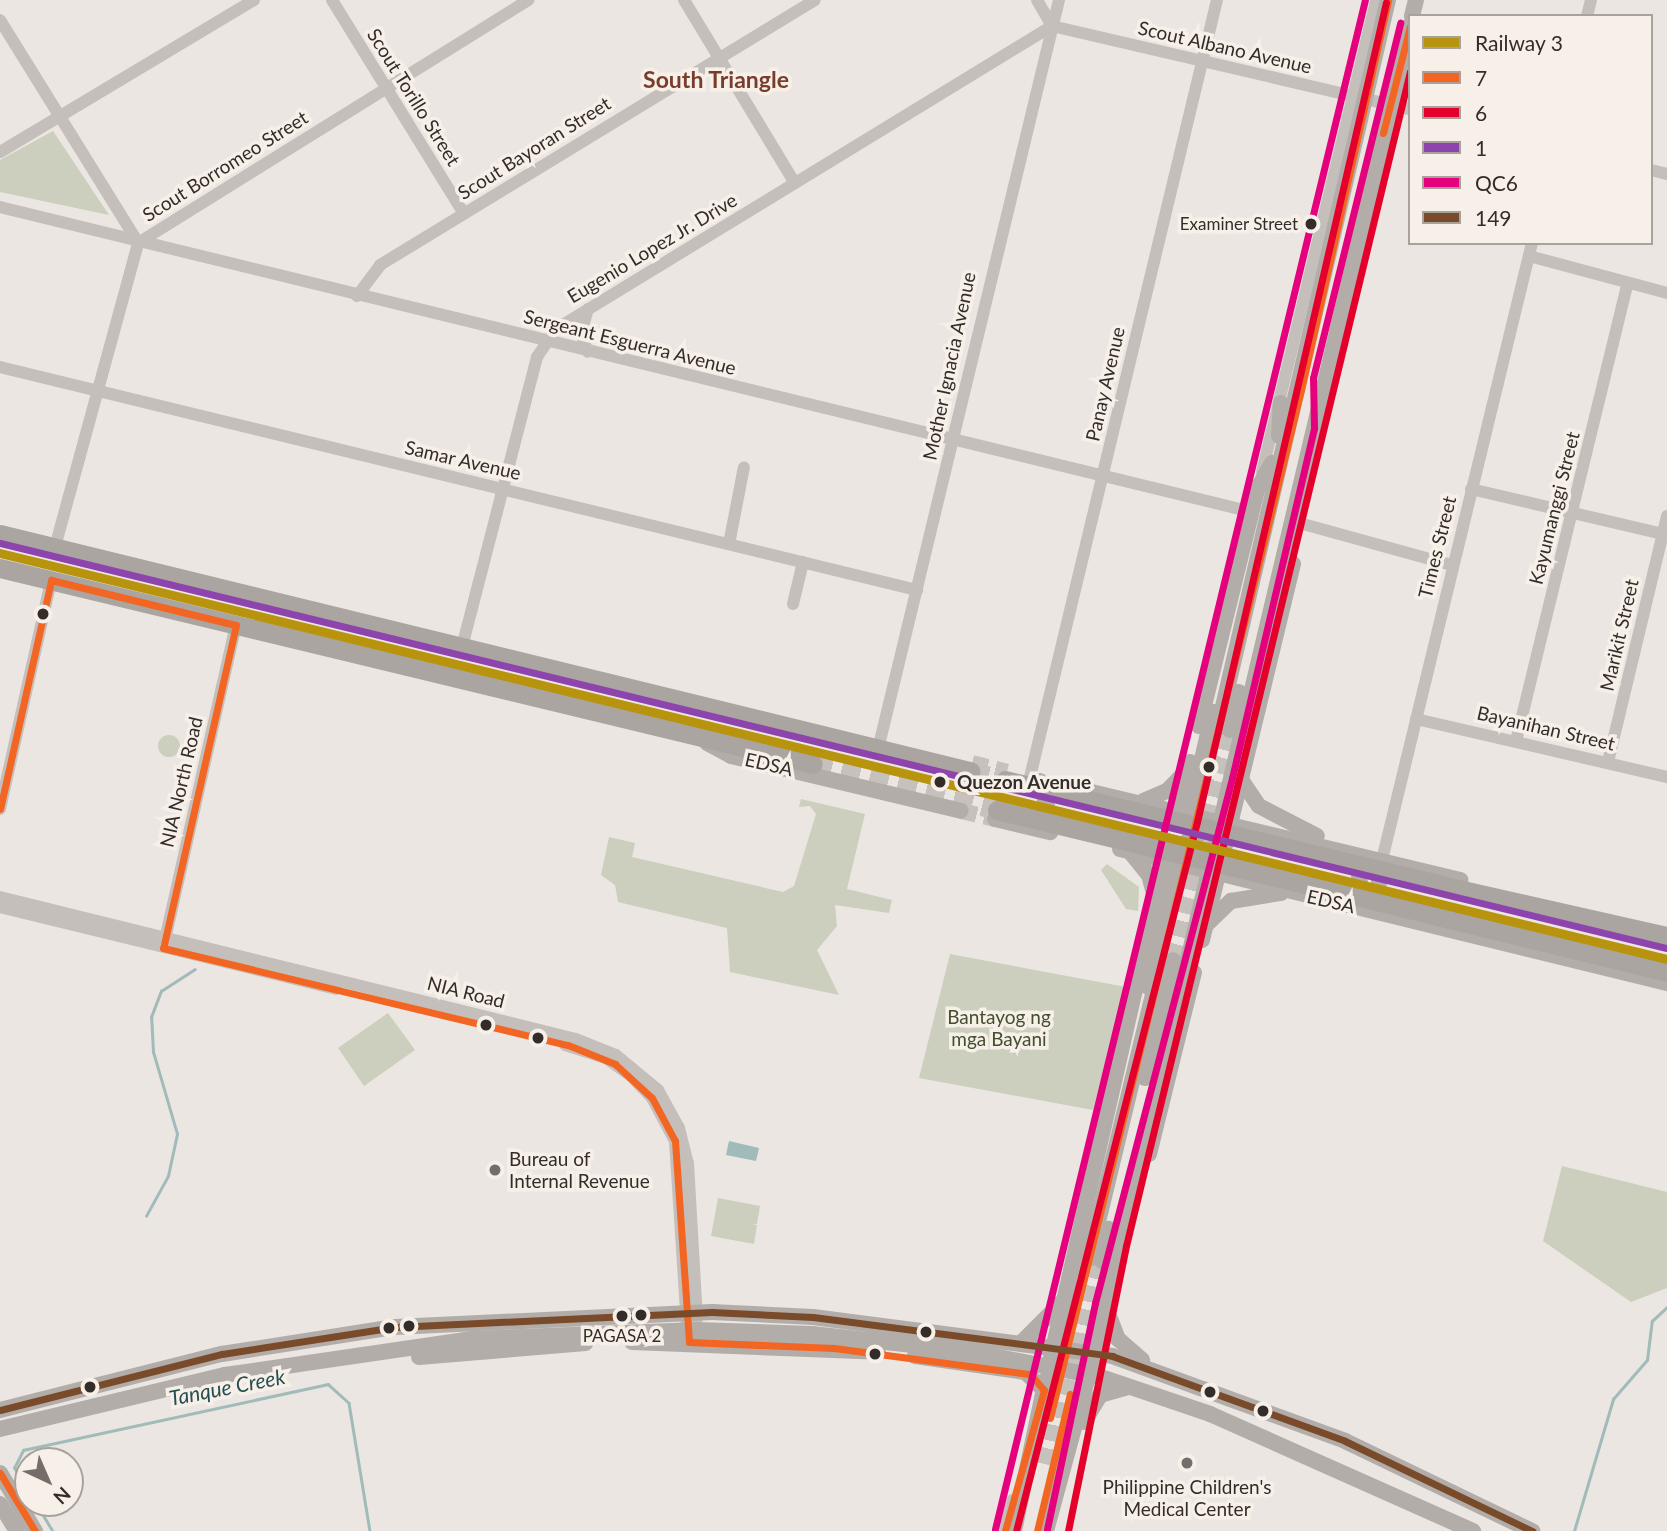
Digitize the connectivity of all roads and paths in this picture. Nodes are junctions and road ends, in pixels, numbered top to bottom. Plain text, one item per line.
1 (254, 0) edge
2 (332, 0) edge
3 (529, 0) edge
4 (684, 0) edge
5 (815, 0) edge
6 (1037, 0) edge
7 (1059, 0) edge
8 (1217, 0) edge
9 (1377, 0) edge
10 (1388, 0) edge
11 (0, 20) edge
12 (1052, 26) junction
13 (1408, 33) edge
14 (1018, 46) junction
15 (719, 58) junction
16 (1202, 61) junction
17 (1043, 62) junction
18 (386, 88) junction
19 (1354, 96) junction
20 (1390, 105) junction
21 (1408, 109) edge
22 (60, 116) junction
23 (0, 152) edge
24 (795, 183) junction
25 (0, 207) edge
26 (464, 214) junction
27 (138, 243) junction
28 (1531, 249) edge
29 (1628, 283) junction
30 (1667, 293) edge
31 (357, 296) junction
32 (588, 309) junction
33 (545, 341) junction
34 (588, 352) junction
35 (0, 367) edge
36 (1300, 379) junction
37 (1321, 385) junction
38 (98, 391) junction
39 (1281, 403) junction
40 (1321, 404) junction
41 (1279, 436) junction
42 (953, 440) junction
43 (1272, 463) junction
44 (744, 467) dead end
45 (1102, 476) junction
46 (1471, 489) junction
47 (503, 490) junction
48 (1257, 490) junction
49 (1252, 512) junction
50 (1574, 512) junction
51 (1667, 516) edge
52 (1303, 524) junction
53 (0, 534) edge
54 (1665, 534) edge
55 (729, 544) junction
56 (55, 547) junction
57 (803, 562) junction
58 (1452, 565) junction
59 (0, 568) edge
60 (51, 580) junction
61 (917, 590) junction
62 (793, 604) dead end
63 (236, 625) junction
64 (463, 647) junction
65 (1416, 719) junction
66 (784, 726) junction
67 (703, 740) junction
68 (880, 741) junction
69 (1516, 741) junction
70 (1608, 762) junction
71 (1190, 763) junction
72 (813, 764) tunnel mouth
73 (971, 767) joint
74 (1006, 776) joint
75 (1667, 777) edge
76 (1034, 778) junction
77 (1242, 781) junction
78 (1143, 801) junction
79 (0, 809) edge
80 (961, 811) tunnel mouth
81 (996, 815) joint
82 (1182, 815) junction
83 (1225, 824) junction
84 (1036, 829) junction
85 (1334, 847) junction
86 (1129, 852) junction
87 (1354, 852) junction
88 (1171, 856) junction
89 (1382, 860) junction
90 (1213, 873) junction
91 (1293, 892) junction
92 (0, 897) edge
93 (1155, 899) junction
94 (1341, 903) junction
95 (0, 907) edge
96 (1376, 912) junction
97 (1205, 928) junction
98 (1637, 929) junction
99 (1667, 936) edge
100 (164, 943) junction
101 (1168, 959) tunnel mouth
102 (1667, 972) edge
103 (1667, 983) edge
104 (1102, 1262) junction
105 (1072, 1269) junction
106 (1065, 1295) junction
107 (1105, 1306) junction
108 (692, 1312) junction
109 (693, 1336) junction
110 (1021, 1343) junction
111 (1054, 1348) junction
112 (1095, 1351) junction
113 (1049, 1365) junction
114 (1152, 1368) junction
115 (152, 1372) junction
116 (1089, 1374) junction
117 (1141, 1389) junction
118 (1044, 1390) junction
119 (156, 1391) junction
120 (1219, 1391) junction
121 (0, 1410) edge
122 (1210, 1414) junction
123 (1036, 1423) junction
124 (0, 1429) edge
125 (0, 1440) edge
126 (1071, 1447) junction
127 (1074, 1466) junction
128 (0, 1473) edge
129 (0, 1504) edge
130 (17, 1531) edge
131 (35, 1531) edge
132 (1005, 1531) edge
133 (1014, 1531) edge
134 (1023, 1531) edge
135 (1037, 1531) edge
136 (1046, 1531) edge
137 (1057, 1531) edge
138 (1473, 1531) edge
139 (1532, 1531) edge

1 - 22 street
2 - 18 street, Scout Torillo Street
3 - 18 street, Scout Borromeo Street
4 - 15 street
5 - 15 street, Scout Bayoran Street
6 - 12 street
7 - 12 street, Mother Ignacia Avenue
8 - 16 street, Panay Avenue
9 - 19 street
10 - 19 main road
11 - 22 street
12 - 14 street, Eugenio Lopez Jr. Drive
12 - 16 street, Scout Albano Avenue
12 - 17 street, Mother Ignacia Avenue
13 - 20 main road
14 - 17 street
14 - 24 street, Eugenio Lopez Jr. Drive
15 - 24 street
15 - 26 street, Scout Bayoran Street
16 - 19 street, Scout Albano Avenue
16 - 45 street, Panay Avenue
17 - 42 street, Mother Ignacia Avenue
18 - 26 street, Scout Torillo Street
18 - 27 street, Scout Borromeo Street
19 - 20 street, Scout Albano Avenue
19 - 36 main road
19 - 39 street
20 - 21 street
20 - 37 main road
22 - 23 street
22 - 27 street
24 - 32 street, Eugenio Lopez Jr. Drive
25 - 27 street, Sergeant Esguerra Avenue
26 - 31 street, Scout Bayoran Street
27 - 31 street, Sergeant Esguerra Avenue
27 - 38 street, Scout Borromeo Street
28 - 29 street
28 - 46 street, Times Street
29 - 30 street
29 - 50 street, Kayumanggi Street
31 - 33 street, Sergeant Esguerra Avenue
32 - 33 street, Eugenio Lopez Jr. Drive
32 - 34 street
33 - 34 street, Sergeant Esguerra Avenue
33 - 47 street
34 - 42 street, Sergeant Esguerra Avenue
35 - 38 street, Samar Avenue
36 - 37 main road
36 - 41 main road
37 - 40 main road
38 - 47 street, Samar Avenue
38 - 56 street, Scout Borromeo Street
39 - 41 main road
39 - 48 street
40 - 52 main road
40 - 83 main road
41 - 43 main road
42 - 45 street, Sergeant Esguerra Avenue
42 - 61 street, Mother Ignacia Avenue
43 - 48 main road
43 - 82 main road
44 - 55 street
45 - 49 street, Sergeant Esguerra Avenue
45 - 76 street, Panay Avenue
46 - 50 street
46 - 58 street, Times Street
47 - 55 street, Samar Avenue
47 - 64 street
48 - 49 main road
49 - 71 main road
50 - 54 street
50 - 69 street, Kayumanggi Street
51 - 54 street, Marikit Street
52 - 58 street
52 - 77 main road
53 - 56 highway, EDSA
54 - 70 street, Marikit Street
55 - 57 street, Samar Avenue
56 - 64 highway, EDSA
57 - 61 street, Samar Avenue
57 - 62 street
58 - 65 street, Times Street
59 - 60 highway, EDSA
60 - 63 highway, EDSA
60 - 79 street
61 - 68 street, Mother Ignacia Avenue
63 - 67 highway, EDSA
63 - 100 street, NIA North Road
64 - 66 highway, EDSA
65 - 69 street, Bayanihan Street
65 - 89 street, Times Street
66 - 68 main road, EDSA
66 - 73 highway, EDSA
67 - 72 highway, EDSA
67 - 80 main road, EDSA
68 - 73 main road, EDSA
69 - 70 street, Bayanihan Street
70 - 75 street, Bayanihan Street
71 - 78 main road
71 - 82 main road
74 - 76 main road
74 - 98 highway, bridge
76 - 78 main road
76 - 84 main road
77 - 83 main road
77 - 85 main road
78 - 82 main road
81 - 84 main road, EDSA
81 - 102 highway, EDSA, bridge
82 - 83 main road
83 - 85 main road
83 - 88 main road
83 - 90 main road
84 - 86 main road, EDSA
84 - 88 main road
85 - 87 main road
86 - 88 main road, EDSA
86 - 93 main road
87 - 89 main road
87 - 94 main road
88 - 90 main road, EDSA
88 - 93 main road
88 - 105 main road
89 - 96 main road
89 - 98 main road
90 - 91 main road, EDSA
90 - 97 main road
90 - 104 main road
91 - 94 main road, EDSA
91 - 97 main road
92 - 100 street, NIA Road
93 - 105 main road
94 - 96 main road, EDSA
95 - 100 street, NIA Road
96 - 103 main road, EDSA
97 - 104 main road
98 - 99 highway
100 - 108 street, NIA Road
101 - 104 main road
104 - 107 main road
105 - 106 main road
106 - 110 main road
106 - 111 main road
107 - 112 main road
107 - 114 main road
108 - 109 street, NIA Road
108 - 110 main road
108 - 115 main road
109 - 113 main road
109 - 118 main road
109 - 119 main road
109 - 125 main road
110 - 111 main road
111 - 112 main road
111 - 113 main road
112 - 114 main road
112 - 116 main road
113 - 116 main road
113 - 118 main road
114 - 120 main road
115 - 119 main road
115 - 121 main road
116 - 117 main road
116 - 126 main road
117 - 122 main road
117 - 127 main road
118 - 123 main road
119 - 124 main road
120 - 122 main road
120 - 139 main road
122 - 138 main road
123 - 132 street
123 - 133 main road
126 - 127 main road
126 - 136 main road
127 - 137 main road
128 - 131 main road
129 - 130 main road
134 - 135 main road

